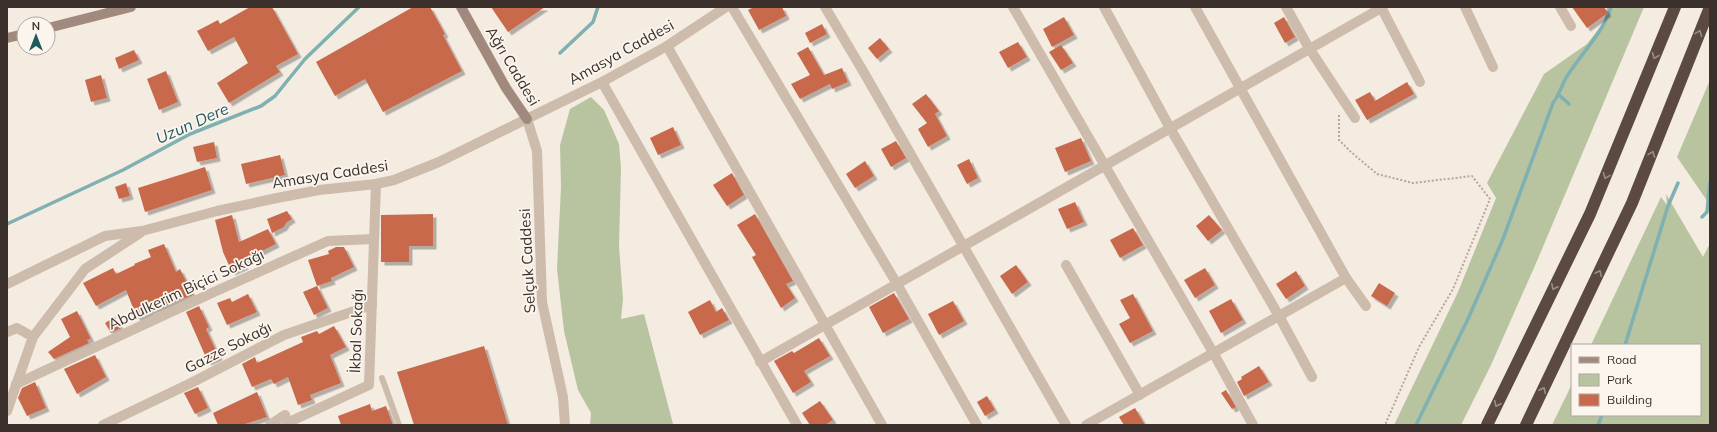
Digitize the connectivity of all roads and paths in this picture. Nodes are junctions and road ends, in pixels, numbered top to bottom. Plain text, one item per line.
1 (131, 7) edge
2 (461, 7) edge
3 (726, 7) edge
4 (732, 7) edge
5 (825, 7) edge
6 (1013, 7) edge
7 (1104, 7) edge
8 (1195, 7) edge
9 (1286, 7) edge
10 (1382, 7) edge
11 (1465, 7) edge
12 (1560, 7) edge
13 (1675, 7) edge
14 (1710, 7) edge
15 (56, 26) edge
16 (1571, 26) dead end
17 (667, 46) junction
18 (1309, 48) junction
19 (1493, 67) dead end
20 (602, 82) junction
21 (1420, 82) dead end
22 (1241, 88) junction
23 (1339, 94) junction
24 (1355, 118) dead end
25 (527, 119) junction
26 (1170, 128) junction
27 (1105, 165) junction
28 (376, 184) junction
29 (142, 232) junction
30 (374, 239) junction
31 (964, 246) junction
32 (1066, 265) dead end
33 (1346, 278) junction
34 (7, 284) edge
35 (897, 284) junction
36 (372, 305) junction
37 (1366, 306) dead end
38 (1279, 316) junction
39 (825, 325) junction
40 (7, 332) edge
41 (33, 337) junction
42 (1214, 354) junction
43 (760, 362) junction
44 (1312, 377) dead end
45 (382, 378) dead end
46 (16, 384) junction
47 (1140, 395) junction
48 (7, 411) edge
49 (287, 424) edge
50 (102, 425) edge
51 (270, 425) edge
52 (398, 425) edge
53 (565, 425) edge
54 (797, 425) edge
55 (882, 425) edge
56 (977, 425) edge
57 (1066, 425) edge
58 (1086, 425) edge
59 (1253, 425) edge
60 (1385, 425) edge
61 (1487, 425) edge
62 (1526, 425) edge

1 - 15 main road
2 - 25 main road, Ağrı Caddesi
3 - 17 street, Amasya Caddesi
4 - 35 street
5 - 31 street
6 - 27 street
7 - 26 street
8 - 22 street
9 - 18 street
10 - 18 street
10 - 21 street
11 - 19 street
12 - 16 street
13 -> 61 highway
62 -> 14 highway
17 - 20 street, Amasya Caddesi
17 - 39 street
18 - 22 street
18 - 23 street
20 - 25 street, Amasya Caddesi
20 - 43 street
22 - 26 street
22 - 33 street
23 - 24 street
23 - 60 path
25 - 28 street, Amasya Caddesi
25 - 53 street, Selçuk Caddesi
26 - 27 street
26 - 38 street
27 - 31 street
27 - 42 street
28 - 29 street, Amasya Caddesi
28 - 30 street, İkbal Sokağı
29 - 34 street, Amasya Caddesi
29 - 41 street
30 - 36 street, İkbal Sokağı
30 - 46 street, Abdulkerim Biçici Sokağı
31 - 35 street
31 - 57 street
32 - 47 street
33 - 37 street
33 - 38 street
35 - 39 street
35 - 56 street
36 - 49 street, İkbal Sokağı
36 - 50 street, Gazze Sokağı
38 - 42 street
38 - 44 street
39 - 43 street
39 - 55 street
40 - 41 street
41 - 46 street
42 - 47 street
42 - 59 street
43 - 54 street
45 - 52 lane
46 - 48 street
47 - 58 street
49 - 51 street, İkbal Sokağı

